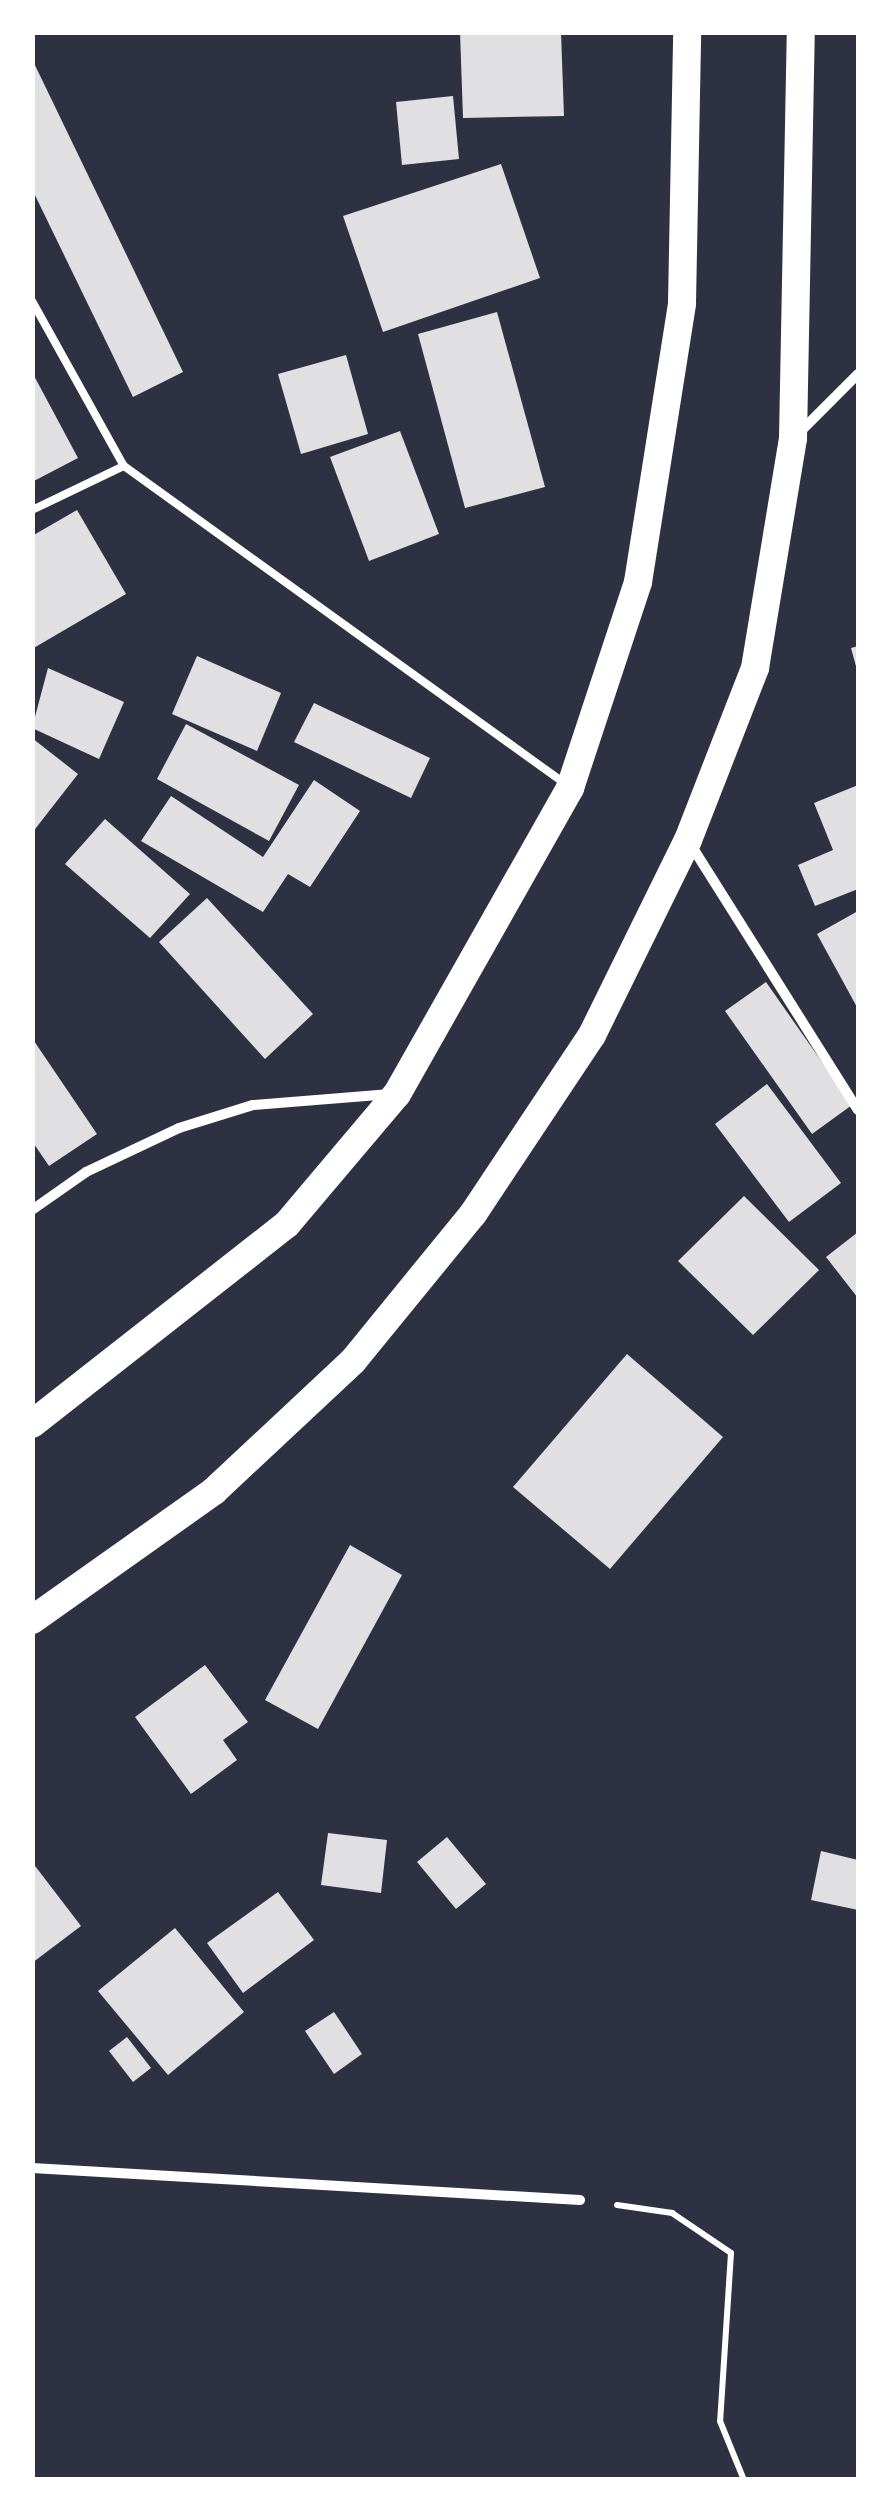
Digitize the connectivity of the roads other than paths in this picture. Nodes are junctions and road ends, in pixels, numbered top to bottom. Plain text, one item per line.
1 (687, 32) edge
2 (801, 32) edge
3 (32, 301) edge
4 (858, 374) edge
5 (793, 438) junction
6 (124, 466) junction
7 (32, 510) edge
8 (570, 788) junction
9 (688, 840) junction
10 (397, 1094) junction
11 (858, 1110) edge
12 (32, 1210) edge
13 (32, 1424) edge
14 (32, 1620) edge
15 (32, 2168) edge
16 (580, 2200) road end

1 - 8 highway
2 - 5 highway
3 - 6 lane
4 - 5 street
5 - 9 highway
6 - 7 lane
6 - 8 lane
8 - 10 highway
9 - 11 street
9 - 14 highway
10 - 12 street
10 - 13 highway
15 - 16 street

